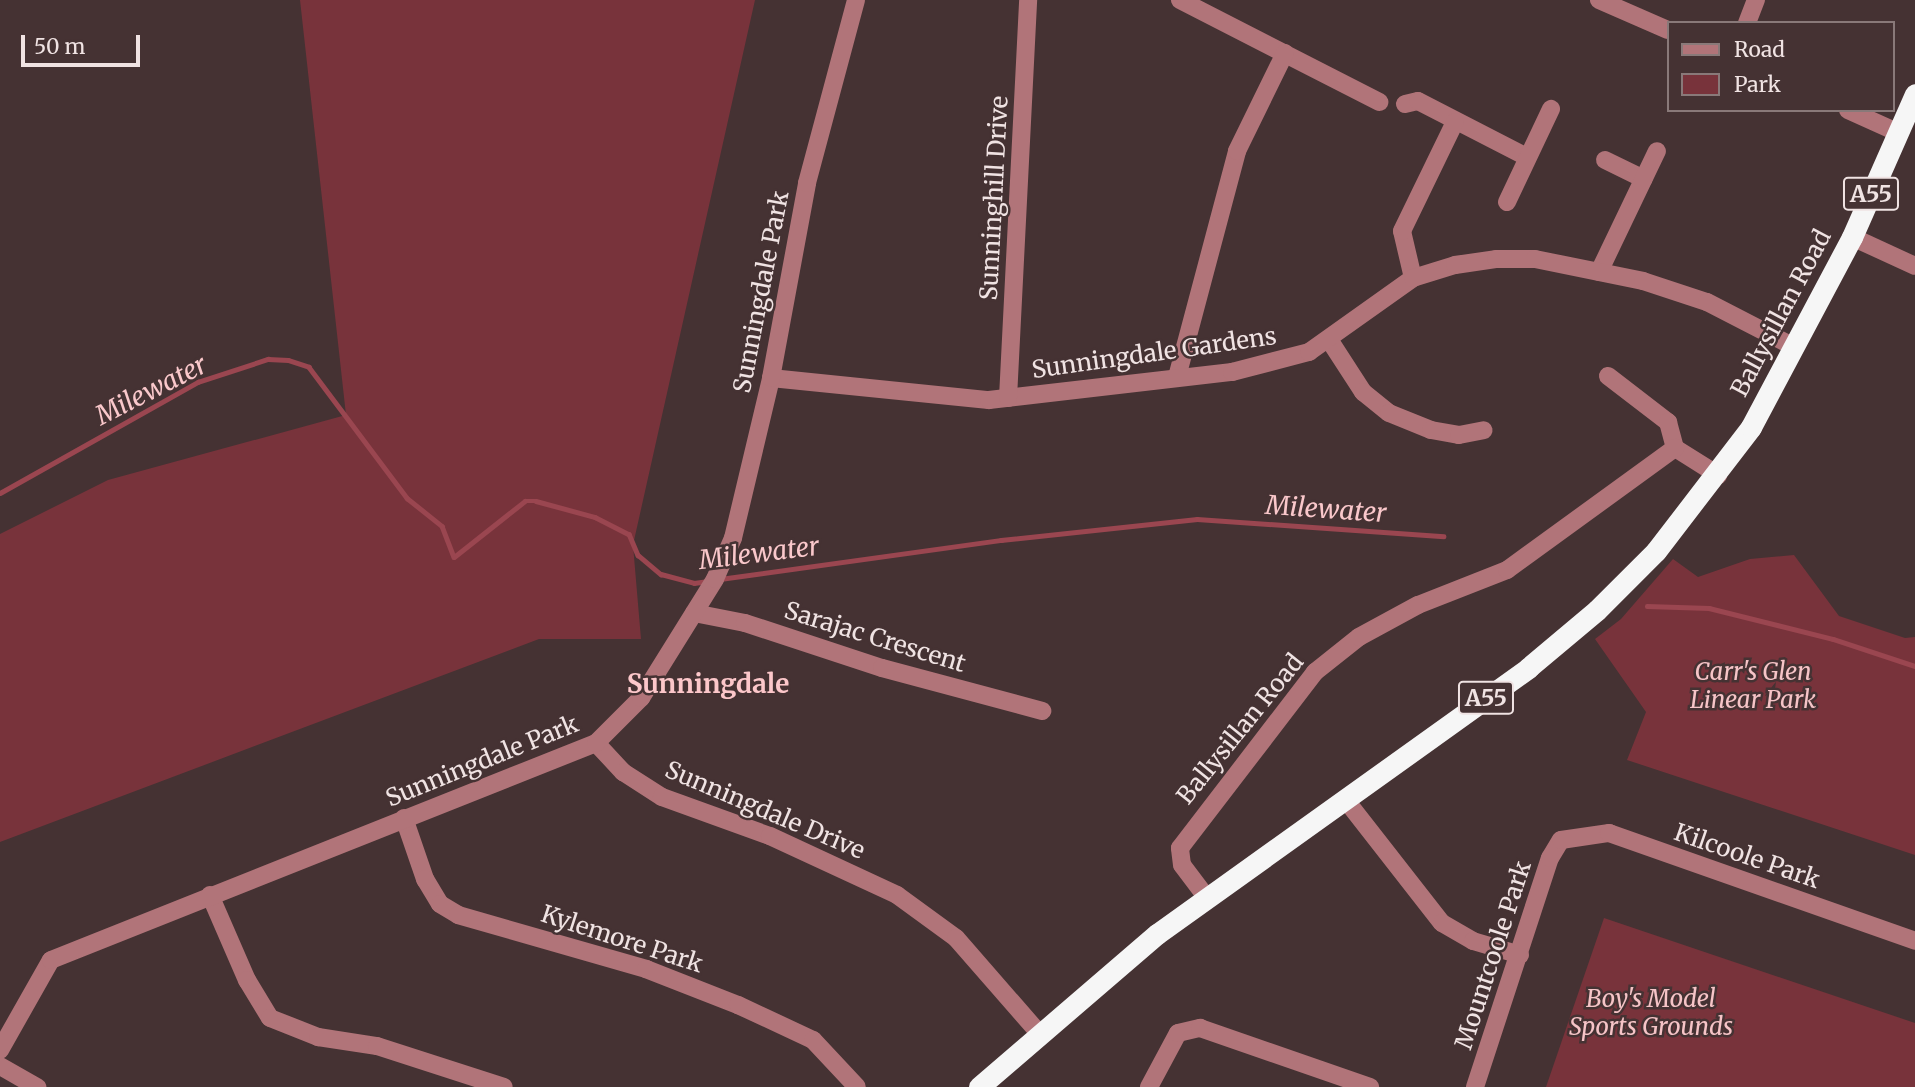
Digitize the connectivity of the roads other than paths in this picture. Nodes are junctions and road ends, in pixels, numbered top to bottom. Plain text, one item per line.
1 (856, 0) edge
2 (1028, 0) edge
3 (1180, 0) edge
4 (1599, 0) edge
5 (1756, 0) edge
6 (1748, 21) edge
7 (1666, 29) edge
8 (1284, 53) junction
9 (1915, 94) edge
10 (1378, 102) dead end
11 (1405, 104) dead end
12 (1551, 109) dead end
13 (1852, 112) edge
14 (1455, 122) junction
15 (1899, 133) junction
16 (1657, 151) dead end
17 (1527, 157) junction
18 (1605, 160) dead end
19 (1644, 178) junction
20 (1507, 202) dead end
21 (1852, 237) junction
22 (1915, 267) edge
23 (1599, 271) junction
24 (1413, 278) junction
25 (1331, 341) junction
26 (1794, 347) junction
27 (1608, 376) dead end
28 (1177, 377) junction
29 (771, 378) junction
30 (1008, 398) junction
31 (1484, 430) dead end
32 (1675, 448) junction
33 (1718, 475) junction
34 (694, 613) junction
35 (1042, 710) dead end
36 (596, 743) junction
37 (1345, 799) junction
38 (404, 818) junction
39 (1561, 840) joint
40 (210, 895) junction
41 (1207, 898) junction
42 (1915, 941) edge
43 (1520, 955) junction
44 (1039, 1033) junction
45 (0, 1050) edge
46 (0, 1066) edge
47 (37, 1087) edge
48 (504, 1087) edge
49 (858, 1087) edge
50 (979, 1087) edge
51 (1149, 1087) edge
52 (1370, 1087) edge
53 (1475, 1087) edge

1 - 29 street, Sunningdale Park
2 - 30 street, Sunninghill Drive
3 - 8 street
4 - 7 street
5 - 6 street
8 - 10 street
8 - 28 street
9 - 15 highway, Ballysillan Road / A55
11 - 14 street
12 - 17 street
13 - 15 street
14 - 17 street
14 - 24 street
15 - 21 highway, Ballysillan Road / A55
16 - 19 street
17 - 20 street
18 - 19 street
19 - 23 street
21 - 22 street
21 - 26 highway, Ballysillan Road / A55
23 - 24 street, Sunningdale Gardens
23 - 26 street, Sunningdale Gardens
24 - 25 street, Sunningdale Gardens
25 - 28 street, Sunningdale Gardens
25 - 31 street
26 - 33 highway, Ballysillan Road / A55
27 - 32 street
28 - 30 street, Sunningdale Gardens
29 - 30 street, Sunningdale Gardens
29 - 34 street, Sunningdale Park
32 - 33 street
32 - 41 street, Ballysillan Road
33 - 37 highway, Ballysillan Road / A55
34 - 35 street, Sarajac Crescent
34 - 36 street, Sunningdale Park
36 - 38 street, Sunningdale Park
36 - 44 street, Sunningdale Drive
37 - 41 highway, Ballysillan Road / A55
37 - 43 street
38 - 40 street, Sunningdale Park
38 - 49 street, Kylemore Park
39 - 42 street, Kilcoole Park
39 - 43 street, Mountcoole Park
40 - 45 street, Sunningdale Park
40 - 48 street
41 - 44 highway, Ballysillan Road / A55
43 - 53 street, Mountcoole Park
44 - 50 highway, Ballysillan Road / A55
46 - 47 street
51 - 52 street

